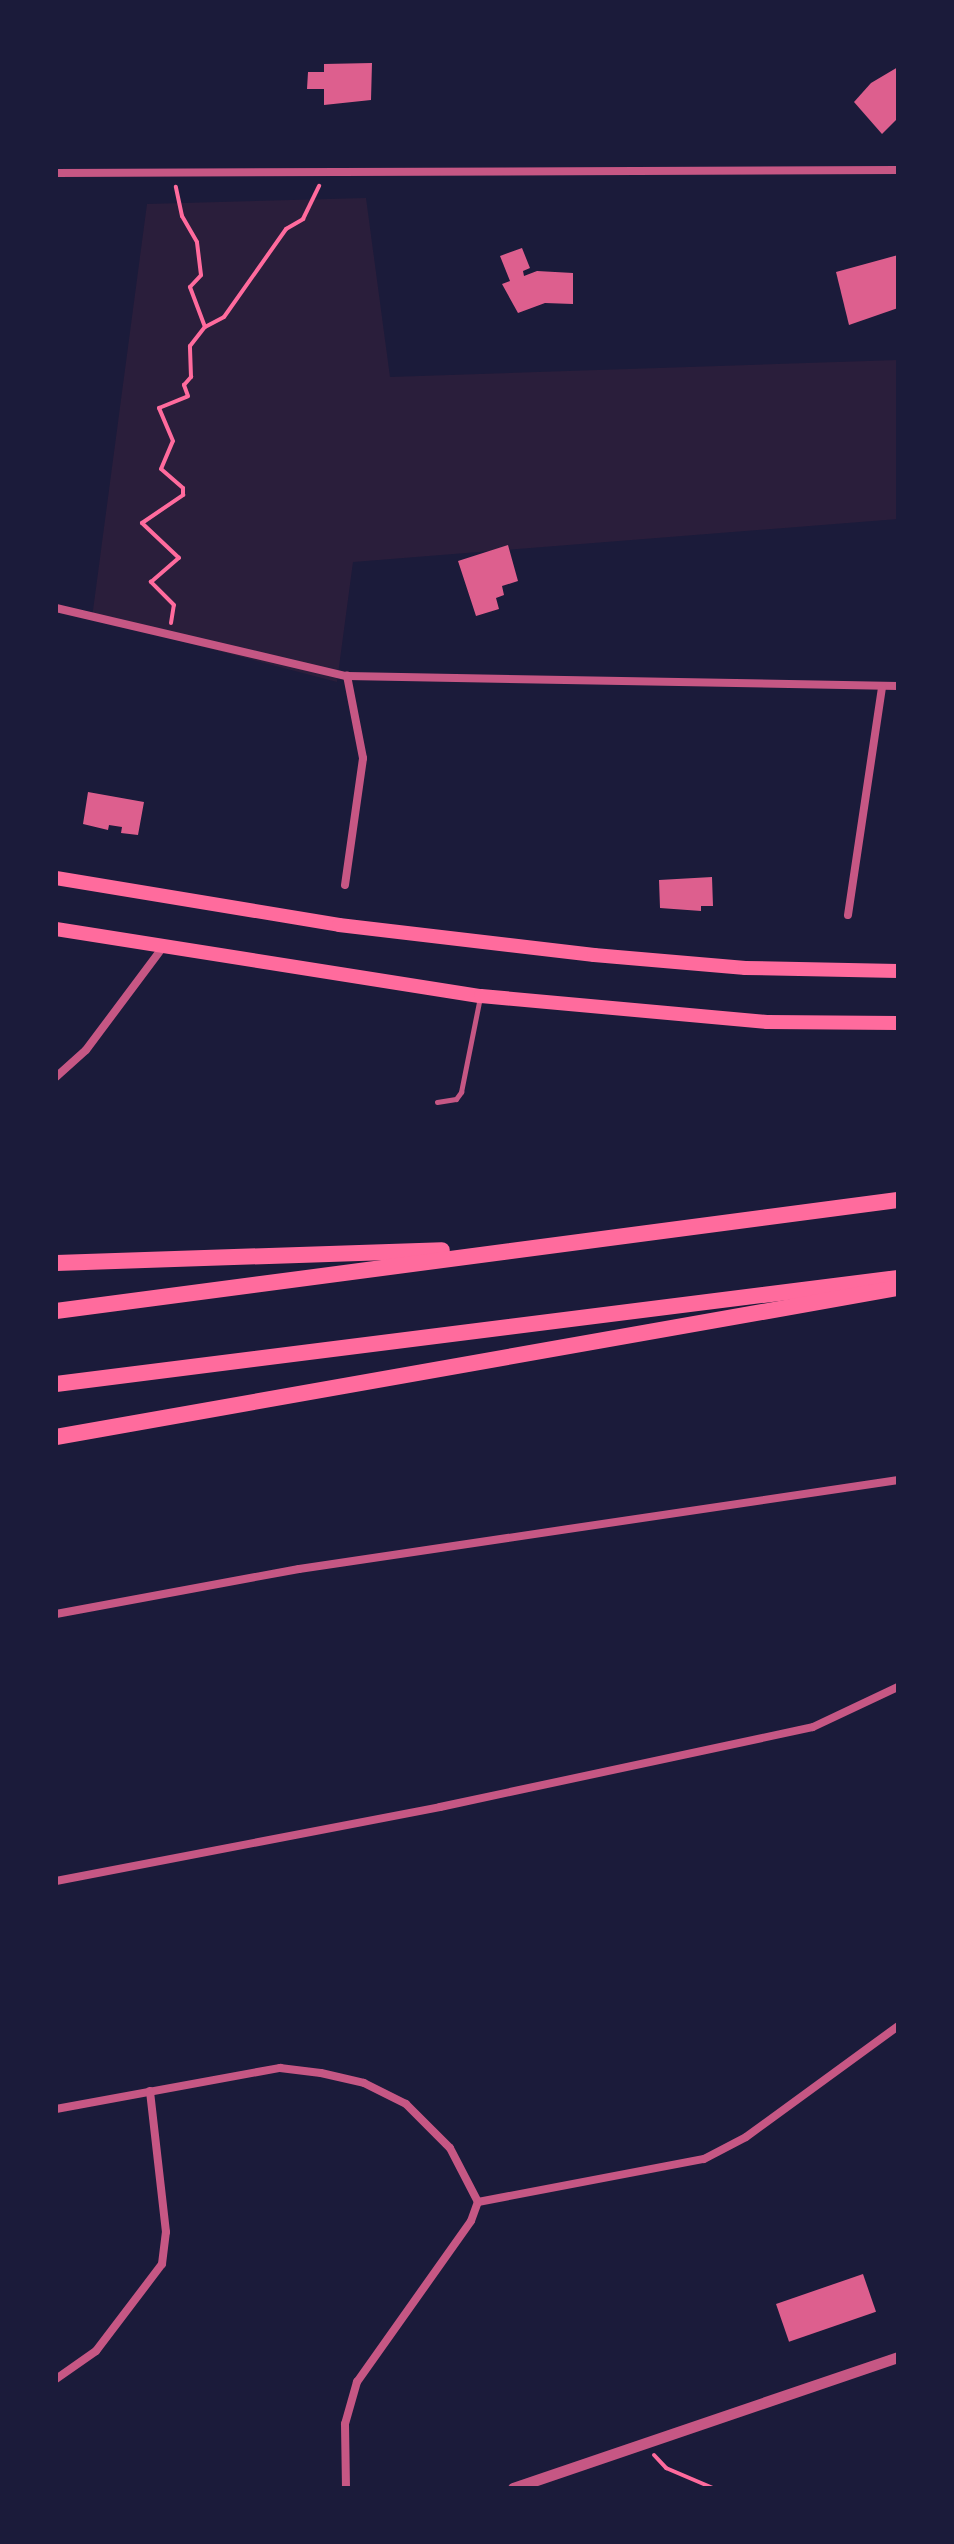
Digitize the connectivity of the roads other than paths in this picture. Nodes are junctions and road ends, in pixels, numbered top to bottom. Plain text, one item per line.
1 (898, 170) edge
2 (56, 173) edge
3 (56, 608) edge
4 (347, 676) junction
5 (898, 686) edge
6 (882, 688) junction
7 (56, 878) edge
8 (345, 885) dead end
9 (848, 915) dead end
10 (56, 929) edge
11 (163, 947) junction
12 (898, 971) edge
13 (481, 996) junction
14 (898, 1023) edge
15 (56, 1077) edge
16 (437, 1102) dead end
17 (898, 1200) edge
18 (535, 1246) junction
19 (56, 1263) edge
20 (898, 1278) edge
21 (898, 1288) edge
22 (56, 1311) edge
23 (56, 1384) edge
24 (56, 1437) edge
25 (898, 1480) edge
26 (56, 1614) edge
27 (898, 1687) edge
28 (56, 1881) edge
29 (898, 2026) edge
30 (150, 2091) junction
31 (56, 2109) edge
32 (478, 2202) junction
33 (898, 2357) edge
34 (56, 2379) edge
35 (346, 2488) edge
36 (513, 2488) edge

1 - 2 street
3 - 4 street
4 - 6 street
4 - 8 street
5 - 6 street
6 - 9 street
7 - 12 main road
10 - 11 main road
11 - 13 main road
11 - 15 street
13 - 14 main road
13 - 16 lane
17 - 18 highway
18 - 19 highway
18 - 22 highway
20 - 23 highway
21 - 24 highway
25 - 26 street
27 - 28 street
29 - 32 street
30 - 31 street
30 - 32 street
30 - 34 street
32 - 35 street
33 - 36 street

